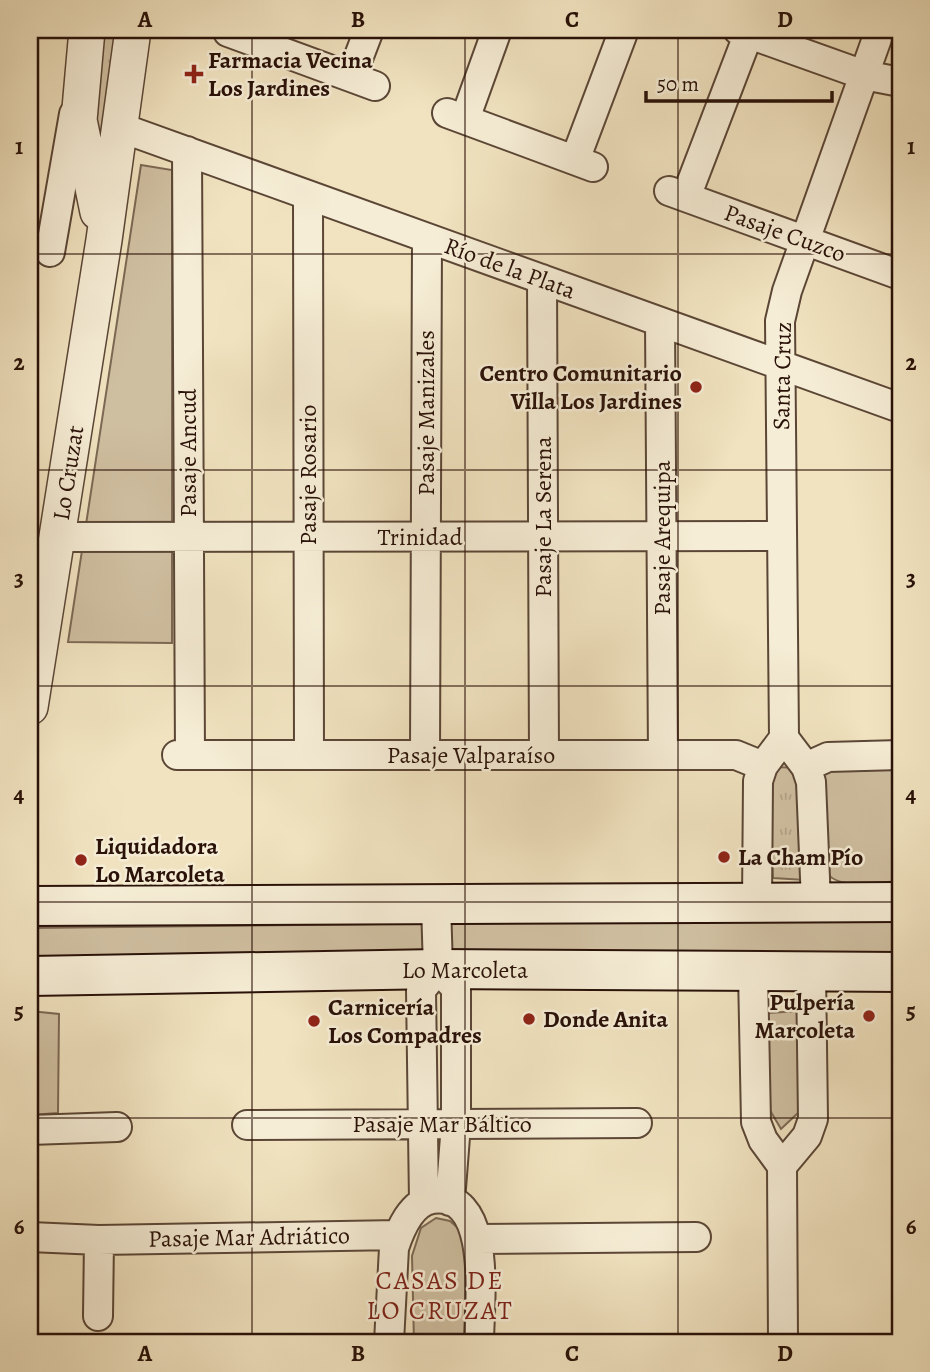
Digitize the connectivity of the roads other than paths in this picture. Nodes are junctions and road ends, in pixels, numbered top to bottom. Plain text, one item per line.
1 (133, 30) edge
2 (369, 30) edge
3 (497, 30) edge
4 (624, 30) edge
5 (880, 30) edge
6 (746, 31) edge
7 (240, 33) edge
8 (85, 42) edge
9 (864, 75) junction
10 (900, 82) edge
11 (120, 127) junction
12 (187, 151) junction
13 (307, 195) junction
14 (427, 239) junction
15 (104, 240) junction
16 (805, 240) junction
17 (50, 252) dead end
18 (900, 275) edge
19 (542, 279) junction
20 (660, 322) junction
21 (780, 365) junction
22 (900, 408) edge
23 (782, 536) junction
24 (59, 537) junction
25 (188, 537) junction
26 (308, 537) junction
27 (425, 537) junction
28 (543, 537) junction
29 (662, 537) junction
30 (30, 707) edge
31 (784, 738) junction
32 (544, 754) junction
33 (183, 755) joint
34 (309, 755) junction
35 (425, 755) junction
36 (663, 755) junction
37 (900, 755) edge
38 (763, 766) junction
39 (806, 767) junction
40 (816, 902) junction
41 (900, 902) edge
42 (757, 903) junction
43 (436, 904) junction
44 (30, 906) edge
45 (438, 969) junction
46 (753, 972) junction
47 (811, 972) junction
48 (900, 972) edge
49 (30, 976) edge
50 (637, 1123) dead end
51 (425, 1124) junction
52 (456, 1124) junction
53 (247, 1125) dead end
54 (117, 1126) dead end
55 (30, 1130) edge
56 (782, 1166) junction
57 (437, 1201) junction
58 (398, 1236) junction
59 (30, 1237) edge
60 (696, 1237) dead end
61 (478, 1239) junction
62 (99, 1240) junction
63 (98, 1316) dead end
64 (389, 1342) edge
65 (479, 1342) edge
66 (783, 1342) edge

1 - 11 street, Lo Cruzat
2 - 7 street
3 - 4 street
5 - 9 street, Santa Cruz
6 - 9 street
6 - 16 street, Pasaje Cuzco
8 - 15 street, Lo Cruzat
8 - 17 street, Lo Cruzat
9 - 10 street
9 - 16 street, Santa Cruz
11 - 12 street, Río de la Plata
11 - 15 street, Lo Cruzat
12 - 13 street, Río de la Plata
12 - 25 street, Pasaje Ancud
13 - 14 street, Río de la Plata
13 - 26 street, Pasaje Rosario
14 - 19 street, Río de la Plata
14 - 27 street, Pasaje Manizales
15 - 24 street, Lo Cruzat
16 - 18 street, Pasaje Cuzco
16 - 21 street, Santa Cruz
19 - 20 street, Río de la Plata
19 - 28 street, Pasaje La Serena
20 - 21 street, Río de la Plata
20 - 29 street, Pasaje Arequipa
21 - 22 street, Río de la Plata
21 - 23 street, Santa Cruz
23 - 29 street, Trinidad
23 - 31 street, Santa Cruz
24 - 25 street, Trinidad
24 - 30 street, Lo Cruzat
25 - 26 street, Trinidad
25 - 33 street, Pasaje Ancud
26 - 27 street, Trinidad
26 - 34 street, Pasaje Rosario
27 - 28 street, Trinidad
27 - 35 street, Pasaje Manizales
28 - 29 street, Trinidad
28 - 32 street, Pasaje La Serena
29 - 36 street, Pasaje Arequipa
31 - 38 street
31 - 39 street
32 - 35 street, Pasaje Valparaíso
32 - 36 street, Pasaje Valparaíso
33 - 34 street, Pasaje Valparaíso
34 - 35 street, Pasaje Valparaíso
36 - 38 street, Pasaje Valparaíso
37 - 39 street
38 - 42 street
39 - 40 street
40 - 41 main road
40 - 42 main road
42 - 43 main road
43 - 44 main road
43 - 45 street
45 - 46 main road, Lo Marcoleta
45 - 49 main road, Lo Marcoleta
45 - 51 street
45 - 52 street
46 - 47 main road, Lo Marcoleta
46 - 56 street
47 - 48 main road, Lo Marcoleta
47 - 56 street
50 - 52 street, Pasaje Mar Báltico
51 - 52 street, Pasaje Mar Báltico
51 - 53 street, Pasaje Mar Báltico
51 - 57 street
52 - 57 street
54 - 55 street
56 - 66 street
57 - 58 street
57 - 61 street
58 - 62 street, Pasaje Mar Adriático
58 - 64 street
59 - 62 street, Pasaje Mar Adriático
60 - 61 street
61 - 65 street
62 - 63 street

